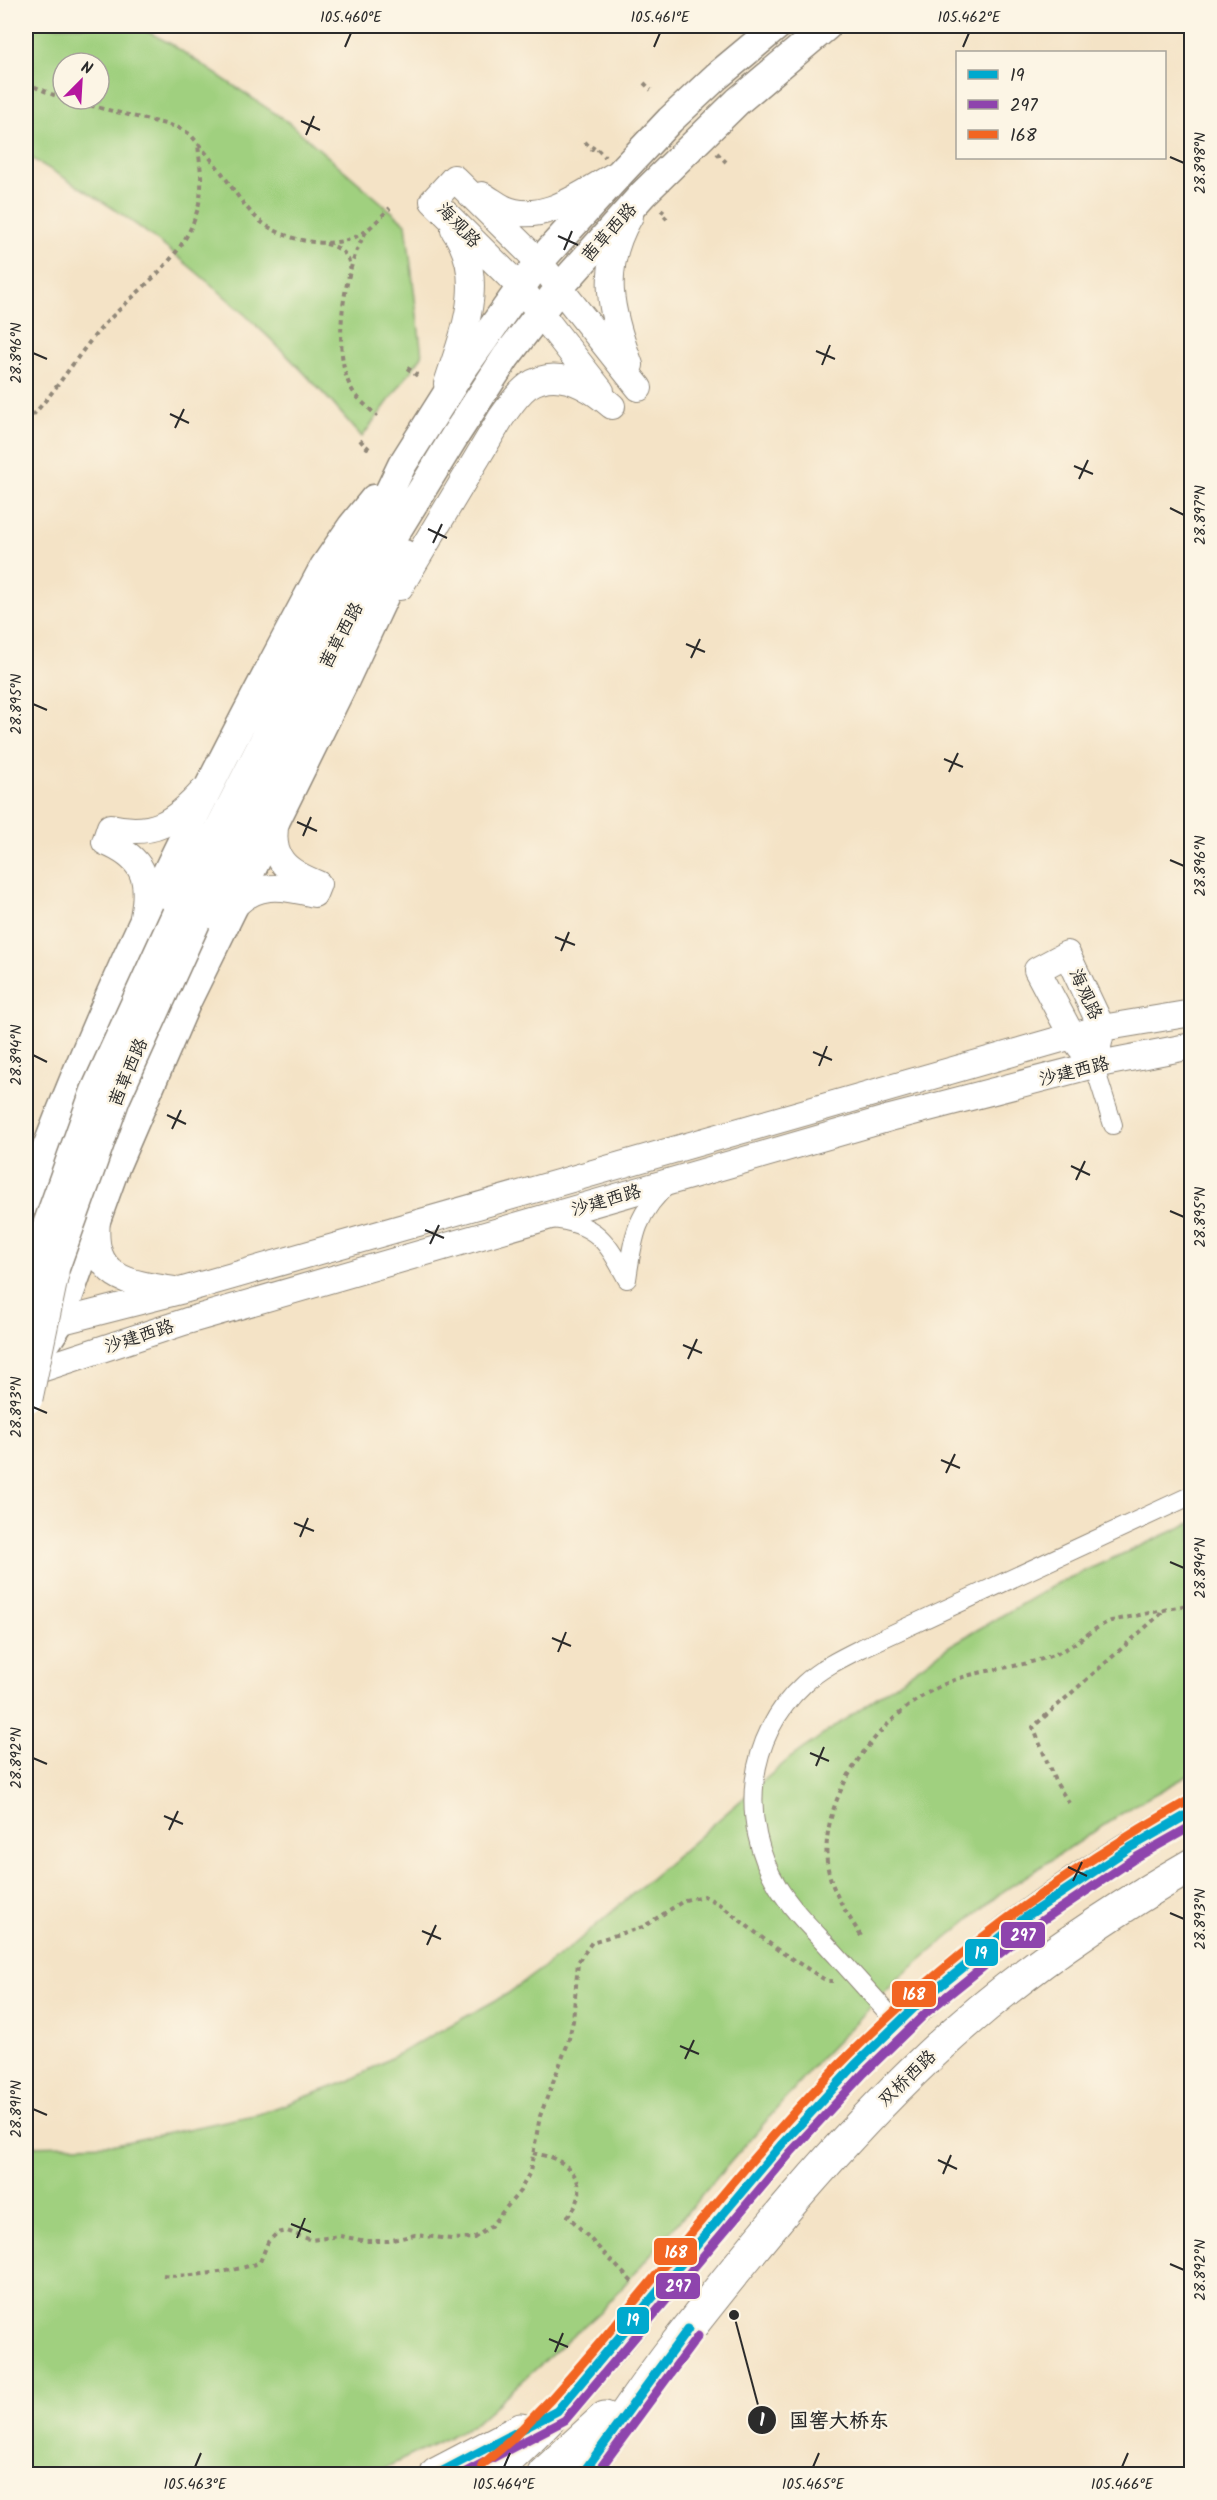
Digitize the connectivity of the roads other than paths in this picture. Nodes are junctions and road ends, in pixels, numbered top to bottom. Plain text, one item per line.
1 (777, 26) edge
2 (827, 26) edge
3 (621, 172) junction
4 (454, 178) junction
5 (655, 199) junction
6 (433, 201) junction
7 (539, 262) junction
8 (520, 287) junction
9 (560, 287) junction
10 (540, 313) junction
11 (639, 388) junction
12 (441, 402) junction
13 (612, 406) junction
14 (456, 434) junction
15 (402, 465) junction
16 (345, 680) junction
17 (214, 778) junction
18 (276, 821) junction
19 (230, 910) junction
20 (186, 918) junction
21 (142, 923) junction
22 (1191, 1013) edge
23 (1102, 1028) junction
24 (1072, 1036) junction
25 (1191, 1046) edge
26 (1094, 1065) junction
27 (1113, 1125) dead end
28 (48, 1141) junction
29 (116, 1166) junction
30 (673, 1181) junction
31 (26, 1203) edge
32 (98, 1215) junction
33 (540, 1218) junction
34 (39, 1279) edge
35 (180, 1291) junction
36 (59, 1323) junction
37 (26, 1329) edge
38 (26, 1375) edge
39 (1191, 1496) edge
40 (1191, 1812) edge
41 (1191, 1865) edge
42 (898, 2024) junction
43 (673, 2348) junction
44 (557, 2411) junction
45 (437, 2475) edge
46 (490, 2475) edge
47 (544, 2475) edge
48 (582, 2475) edge

1 - 3 main road, 茜草西路
2 - 5 main road, 茜草西路
3 - 4 main road
3 - 7 main road, 茜草西路
4 - 6 main road, 海观路
4 - 7 main road, 海观路
5 - 9 main road, 茜草西路
5 - 11 main road
6 - 8 main road, 海观路
6 - 12 main road
7 - 8 main road, 茜草西路
7 - 9 main road, 海观路
8 - 10 main road, 海观路
8 - 12 main road, 茜草西路
9 - 10 main road, 茜草西路
9 - 11 main road, 海观路
10 - 13 main road, 海观路
10 - 14 main road, 茜草西路
11 - 13 main road
12 - 15 main road, 茜草西路
13 - 16 main road
14 - 16 main road
14 - 20 main road, 茜草西路
15 - 17 main road
15 - 20 main road, 茜草西路
16 - 18 main road
17 - 21 main road
17 - 21 main road
18 - 19 main road
18 - 19 main road
19 - 29 main road
20 - 34 main road, 茜草西路, bridge
21 - 28 main road
22 - 23 main road, 沙建西路
23 - 24 main road, 沙建西路
23 - 24 main road, 海观路
23 - 26 main road, 海观路
24 - 26 main road, 海观路
24 - 35 main road, 沙建西路
25 - 26 main road, 沙建西路
26 - 27 street
26 - 30 main road, 沙建西路
28 - 29 main road
28 - 31 main road
29 - 32 main road
30 - 33 main road, 沙建西路
30 - 33 street
32 - 35 main road
32 - 36 main road
33 - 38 main road, 沙建西路
34 - 38 highway, bridge
34 - 38 main road, 茜草西路, bridge
35 - 36 main road, 沙建西路
36 - 37 main road, 沙建西路
36 - 38 main road
39 - 42 street
40 - 42 highway
41 - 43 highway, 双桥西路
42 - 44 highway
43 - 47 highway
43 - 48 highway
44 - 45 highway
44 - 46 highway

